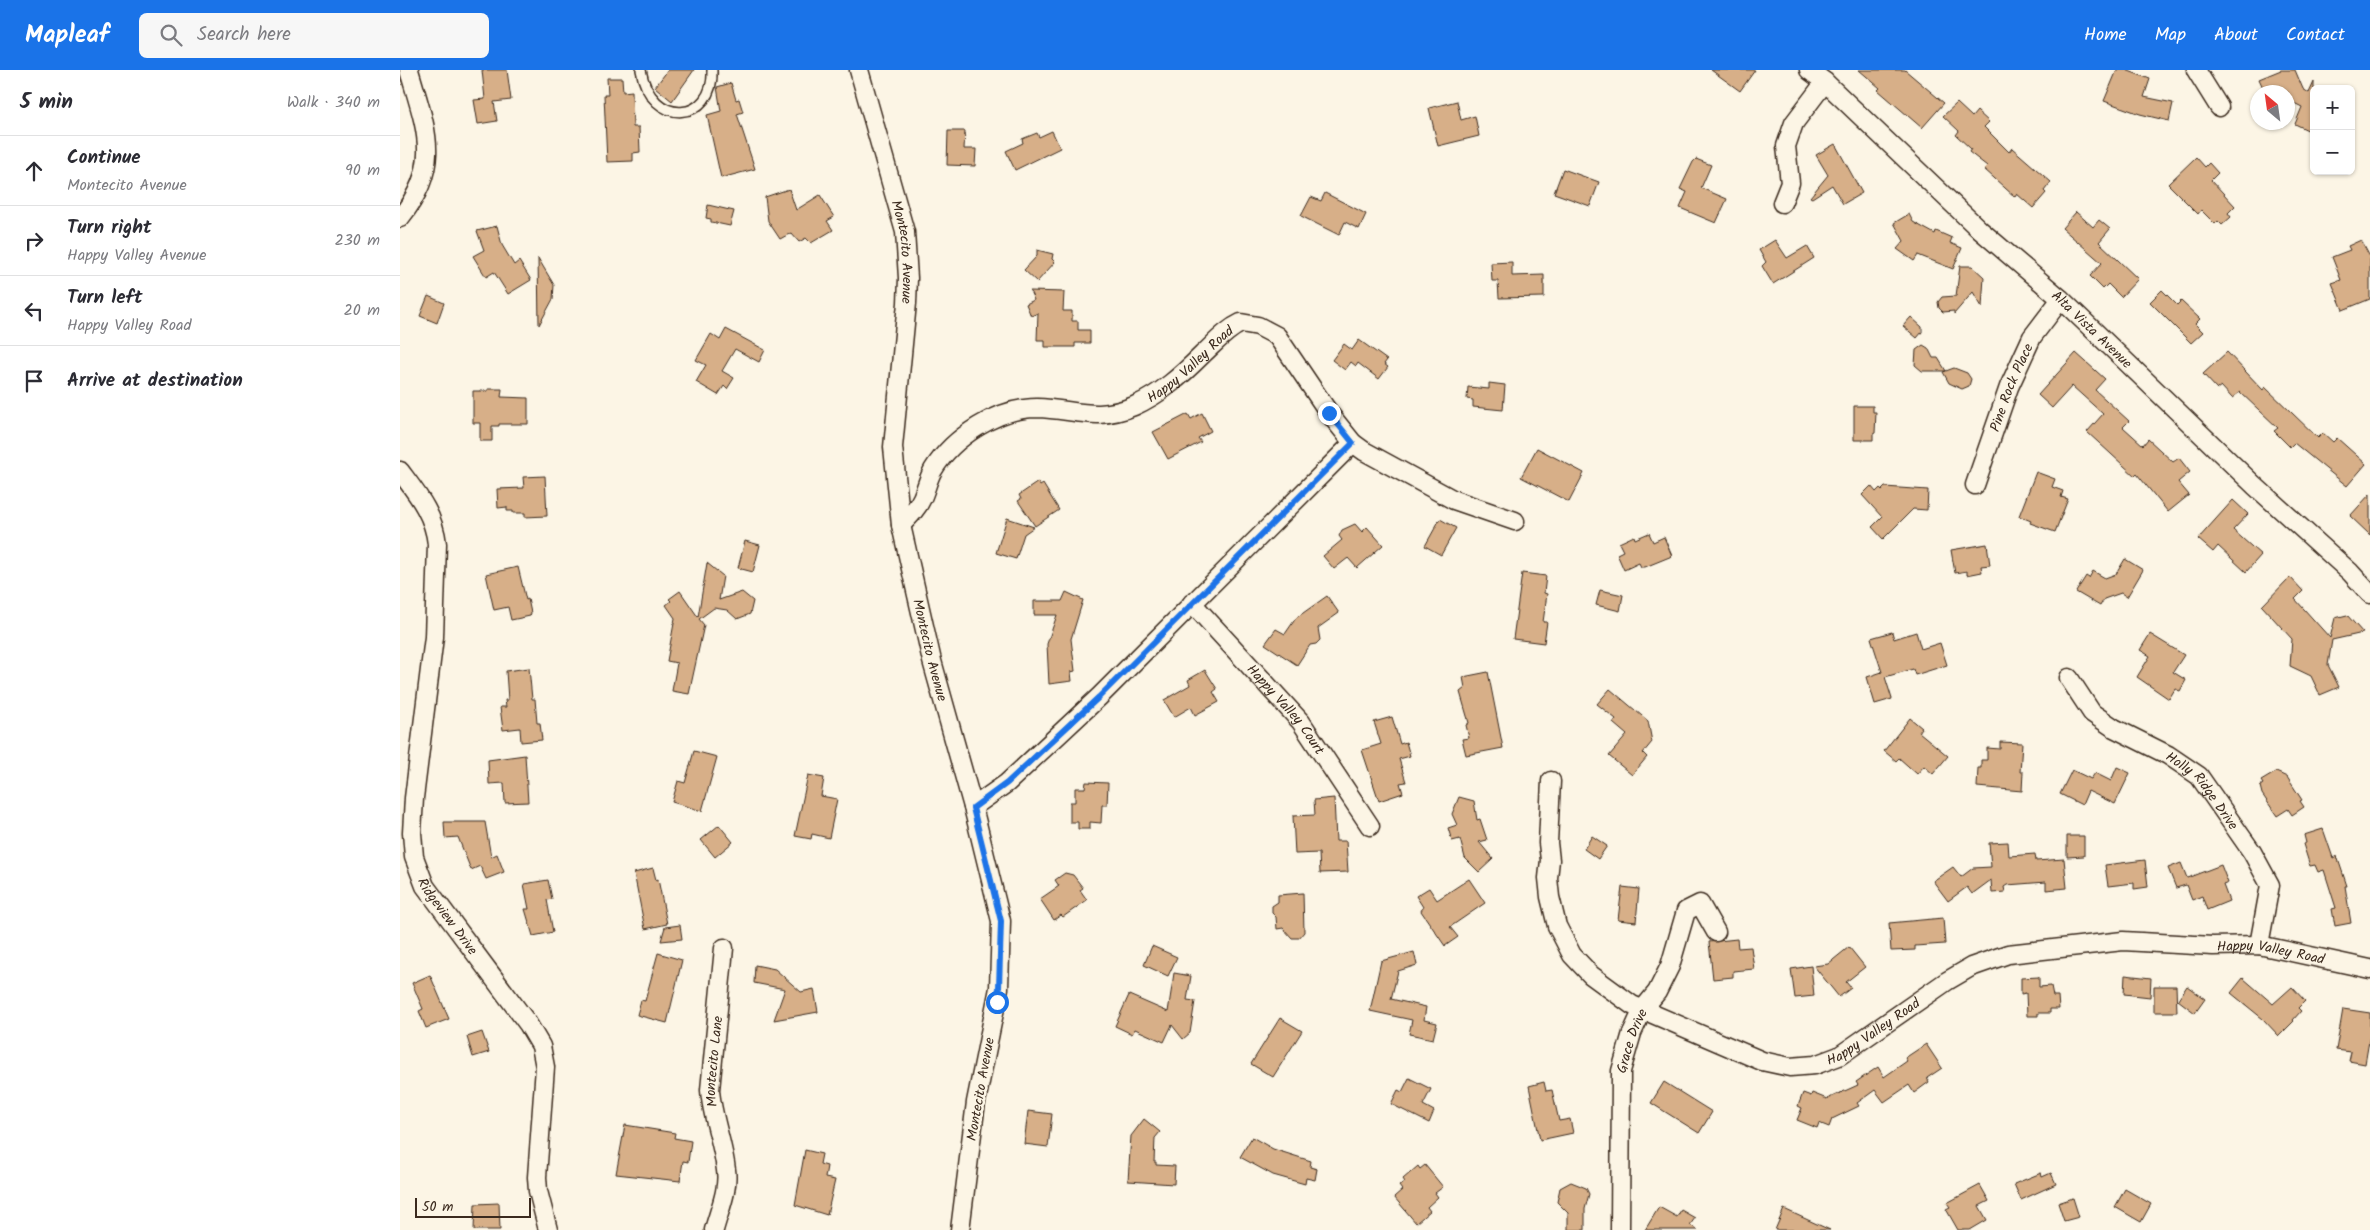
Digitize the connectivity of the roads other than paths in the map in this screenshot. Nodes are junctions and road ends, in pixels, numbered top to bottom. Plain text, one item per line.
1 (409, 70) edge
2 (641, 70) edge
3 (712, 70) edge
4 (859, 70) edge
5 (1809, 70) edge
6 (2196, 70) edge
7 (1825, 82) junction
8 (2219, 107) dead end
9 (1782, 203) dead end
10 (400, 218) edge
11 (2061, 299) junction
12 (1353, 443) junction
13 (400, 471) edge
14 (1975, 485) dead end
15 (1515, 521) dead end
16 (901, 525) junction
17 (2370, 594) edge
18 (1192, 603) junction
19 (2069, 678) dead end
20 (1551, 781) dead end
21 (973, 808) junction
22 (1370, 826) dead end
23 (1716, 932) dead end
24 (2259, 945) junction
25 (724, 948) dead end
26 (2370, 969) edge
27 (1642, 1009) junction
28 (548, 1230) edge
29 (714, 1230) edge
30 (960, 1230) edge
31 (1620, 1230) edge

1 - 10 street
2 - 3 lane
4 - 16 street, Montecito Avenue
5 - 7 street, Alta Vista Avenue
6 - 8 street
7 - 9 street
7 - 11 street, Alta Vista Avenue
11 - 14 street, Pine Rock Place
11 - 17 street, Alta Vista Avenue
12 - 15 street, Happy Valley Road
12 - 16 street, Happy Valley Road
12 - 18 street
13 - 28 street, Ridgeview Drive
16 - 21 street, Montecito Avenue
18 - 21 street
18 - 22 street, Happy Valley Court
19 - 24 street, Holly Ridge Drive
20 - 27 street, Happy Valley Road
21 - 30 street, Montecito Avenue
23 - 27 street, Grace Drive
24 - 26 street, Happy Valley Road
24 - 27 street, Happy Valley Road
25 - 29 street, Montecito Lane
27 - 31 street, Grace Drive

